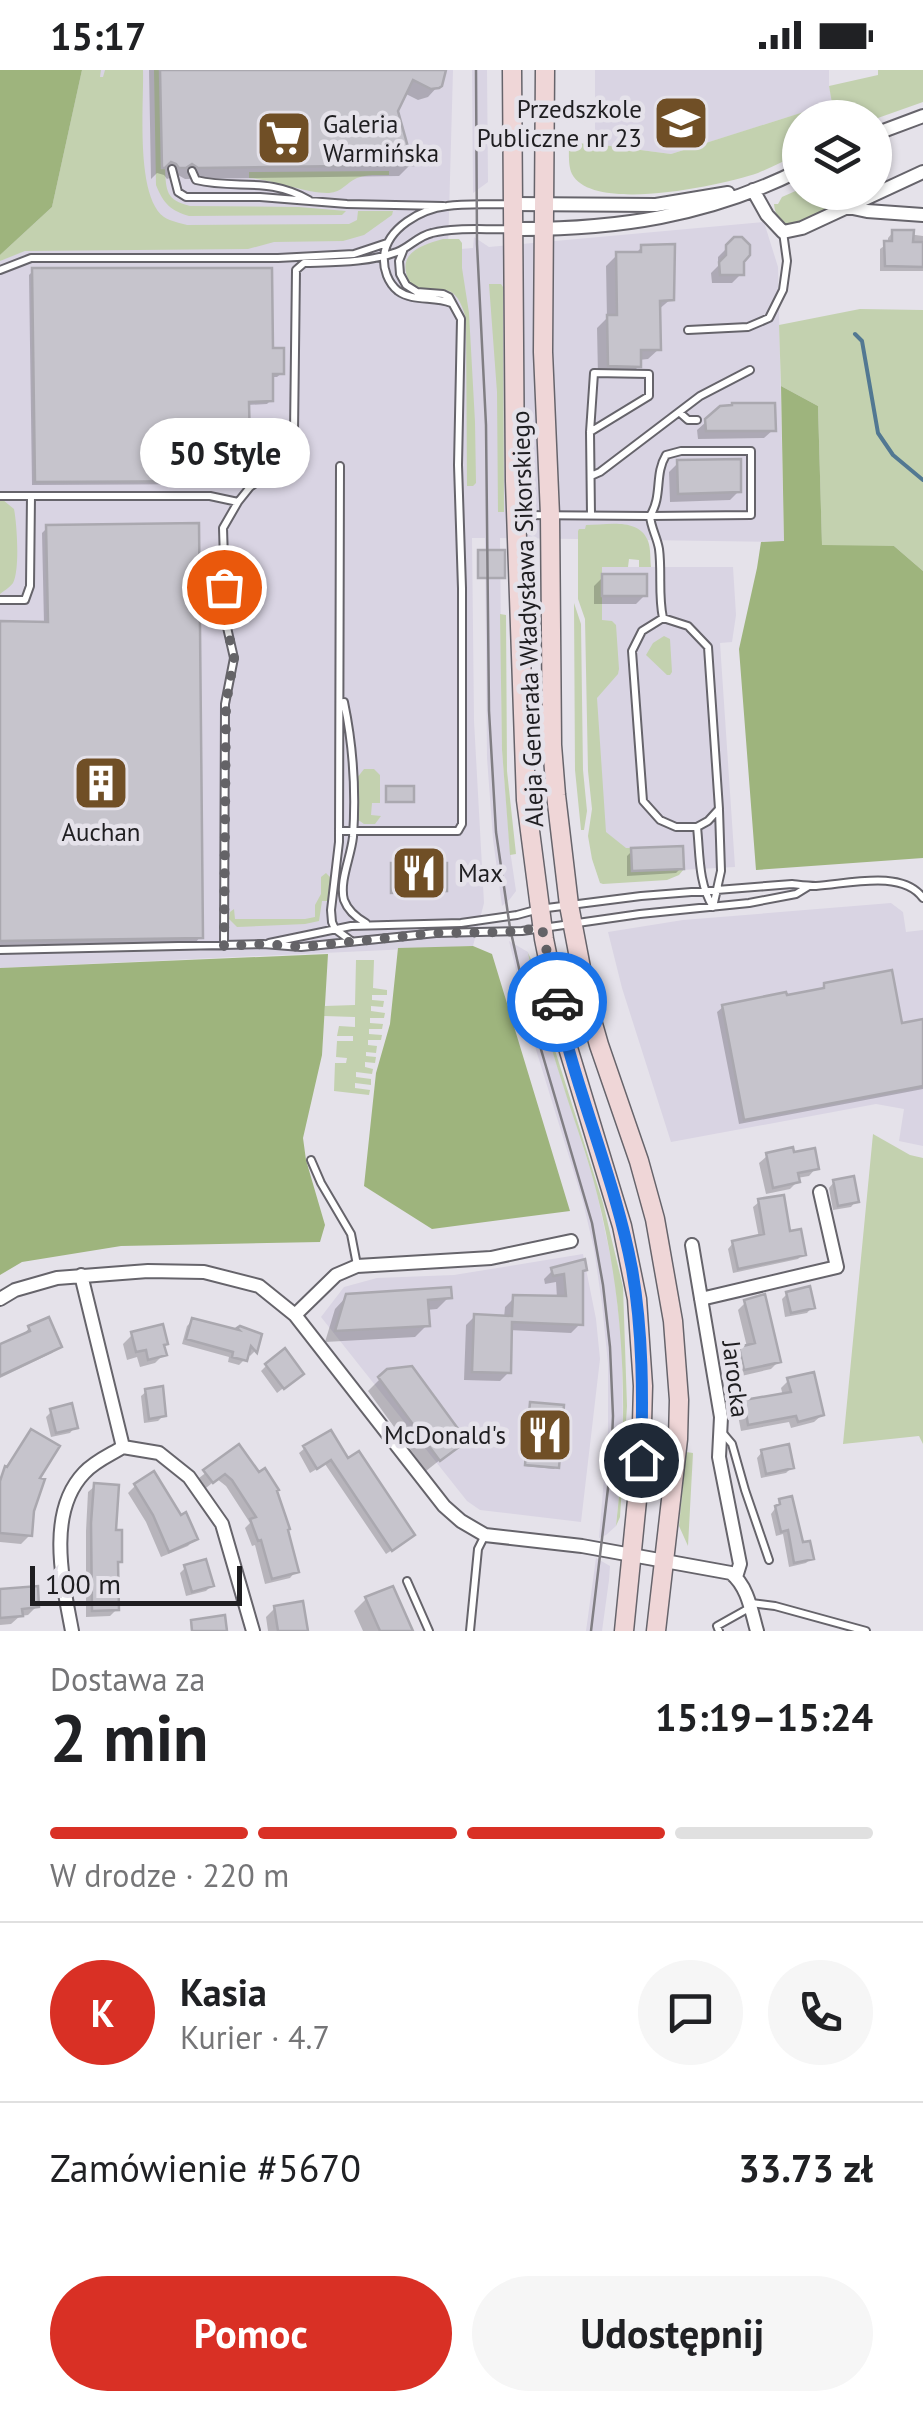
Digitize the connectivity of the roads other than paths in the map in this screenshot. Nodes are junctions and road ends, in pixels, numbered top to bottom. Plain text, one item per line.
1 (512, 70) edge
2 (546, 70) edge
3 (923, 116) edge
4 (892, 128) edge
5 (172, 169) dead end
6 (192, 170) dead end
7 (923, 172) edge
8 (782, 178) edge
9 (892, 186) edge
10 (753, 190) junction
11 (310, 201) junction
12 (512, 204) junction
13 (544, 204) junction
14 (443, 206) junction
15 (841, 210) edge
16 (867, 210) edge
17 (923, 215) edge
18 (513, 229) junction
19 (545, 229) junction
20 (783, 232) junction
21 (387, 243) junction
22 (404, 250) junction
23 (384, 257) junction
24 (2, 269) edge
25 (5, 282) dead end
26 (456, 306) junction
27 (688, 330) dead end
28 (750, 370) dead end
29 (680, 412) junction
30 (697, 420) dead end
31 (590, 432) junction
32 (340, 466) dead end
33 (590, 476) junction
34 (26, 482) dead end
35 (0, 496) edge
36 (29, 496) junction
37 (238, 502) junction
38 (592, 515) junction
39 (517, 516) junction
40 (550, 516) junction
41 (650, 516) junction
42 (0, 600) edge
43 (663, 618) junction
44 (341, 691) junction
45 (719, 808) junction
46 (698, 827) junction
47 (339, 831) junction
48 (353, 831) junction
49 (809, 886) junction
50 (718, 890) junction
51 (704, 891) junction
52 (923, 898) edge
53 (713, 907) junction
54 (570, 914) junction
55 (541, 918) junction
56 (374, 925) junction
57 (335, 929) junction
58 (356, 942) junction
59 (263, 944) junction
60 (224, 946) junction
61 (0, 950) edge
62 (311, 1160) dead end
63 (820, 1192) dead end
64 (571, 1240) dead end
65 (692, 1245) dead end
66 (357, 1266) junction
67 (81, 1276) junction
68 (0, 1299) edge
69 (701, 1299) junction
70 (295, 1315) junction
71 (720, 1431) junction
72 (123, 1447) junction
73 (485, 1535) junction
74 (633, 1556) junction
75 (665, 1560) junction
76 (770, 1560) dead end
77 (736, 1577) junction
78 (407, 1581) dead end
79 (750, 1605) junction
80 (72, 1631) edge
81 (253, 1631) edge
82 (429, 1631) edge
83 (470, 1631) edge
84 (624, 1631) edge
85 (656, 1631) edge
86 (719, 1631) edge
87 (757, 1631) edge
88 (866, 1631) edge

1 - 12 main road, Aleja Generała Władysława Sikorskiego
2 - 13 main road, Aleja Generała Władysława Sikorskiego
3 - 4 street
5 - 11 lane
6 - 11 lane
7 - 9 street
8 - 10 street
10 - 13 street
10 - 19 street
10 - 20 street
11 - 14 lane
12 - 13 street
12 - 14 lane
12 - 18 main road, Aleja Generała Władysława Sikorskiego
13 - 19 main road, Aleja Generała Władysława Sikorskiego
14 - 21 lane
15 - 20 street
16 - 17 street
18 - 19 street
18 - 22 lane
18 - 39 main road, Aleja Generała Władysława Sikorskiego
19 - 40 main road, Aleja Generała Władysława Sikorskiego
20 - 27 lane
21 - 23 lane
21 - 24 lane
22 - 23 lane
22 - 26 lane
23 - 26 lane
23 - 37 lane
24 - 25 lane
26 - 48 lane
28 - 29 lane
29 - 30 lane
29 - 33 lane
31 - 31 lane
31 - 33 lane
32 - 44 lane
33 - 38 lane
34 - 36 lane
35 - 36 lane
36 - 37 lane
36 - 42 lane
37 - 60 lane
38 - 40 lane
38 - 41 lane
39 - 40 lane
39 - 55 main road, Aleja Generała Władysława Sikorskiego
40 - 54 main road, Aleja Generała Władysława Sikorskiego
41 - 41 lane
41 - 43 lane
43 - 45 lane
43 - 46 lane
44 - 47 lane
44 - 48 lane
45 - 46 lane
45 - 50 lane
46 - 51 lane
47 - 48 lane
47 - 57 lane
48 - 56 lane
49 - 50 lane
49 - 52 lane
49 - 53 lane
50 - 51 lane
50 - 53 lane
51 - 53 lane
51 - 54 lane
53 - 54 lane
54 - 55 lane
54 - 55 lane
54 - 75 main road, Aleja Generała Władysława Sikorskiego
55 - 56 lane
55 - 58 lane
55 - 74 main road, Aleja Generała Władysława Sikorskiego
56 - 57 lane
57 - 58 lane
57 - 59 lane
58 - 59 lane
59 - 60 lane
60 - 61 lane
62 - 66 lane
63 - 69 street
64 - 66 street
65 - 69 street, Jarocka
66 - 70 street
67 - 68 street
67 - 70 street
67 - 72 street
69 - 71 street, Jarocka
70 - 73 street
71 - 76 lane
71 - 77 street, Jarocka
72 - 80 street
72 - 81 street
73 - 74 street
73 - 83 lane
74 - 75 street
74 - 84 main road, Aleja Generała Władysława Sikorskiego
75 - 77 street
75 - 85 main road, Aleja Generała Władysława Sikorskiego
77 - 79 street, Jarocka
78 - 82 lane
79 - 86 lane
79 - 87 street, Jarocka
79 - 88 lane

